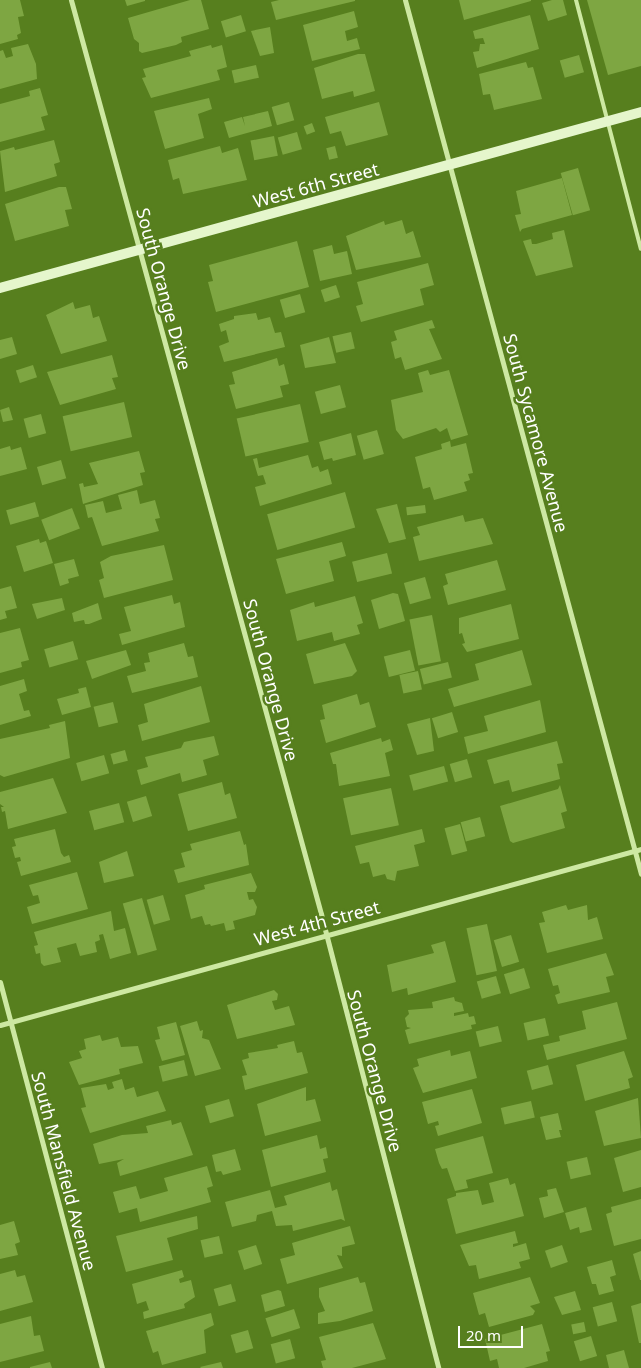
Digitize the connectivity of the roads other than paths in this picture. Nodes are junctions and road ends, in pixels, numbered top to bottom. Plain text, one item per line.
1 (71, 0) edge
2 (406, 0) edge
3 (576, 0) edge
4 (641, 112) edge
5 (609, 121) junction
6 (450, 165) junction
7 (641, 249) edge
8 (139, 250) junction
9 (0, 288) edge
10 (638, 850) edge
11 (641, 874) edge
12 (326, 935) junction
13 (0, 982) edge
14 (11, 1022) junction
15 (0, 1026) edge
16 (102, 1368) edge
17 (438, 1368) edge

1 - 8 street, South Orange Drive
2 - 6 street, South Sycamore Avenue
3 - 5 lane
4 - 5 main road, West 6th Street
5 - 6 main road, West 6th Street
5 - 7 lane
6 - 8 main road, West 6th Street
6 - 10 street, South Sycamore Avenue
8 - 9 main road, West 6th Street
8 - 12 street, South Orange Drive
10 - 11 street, South Sycamore Avenue
10 - 12 street, West 4th Street
12 - 14 street, West 4th Street
12 - 17 street, South Orange Drive
13 - 14 street, South Mansfield Avenue
14 - 15 street, West 4th Street
14 - 16 street, South Mansfield Avenue

